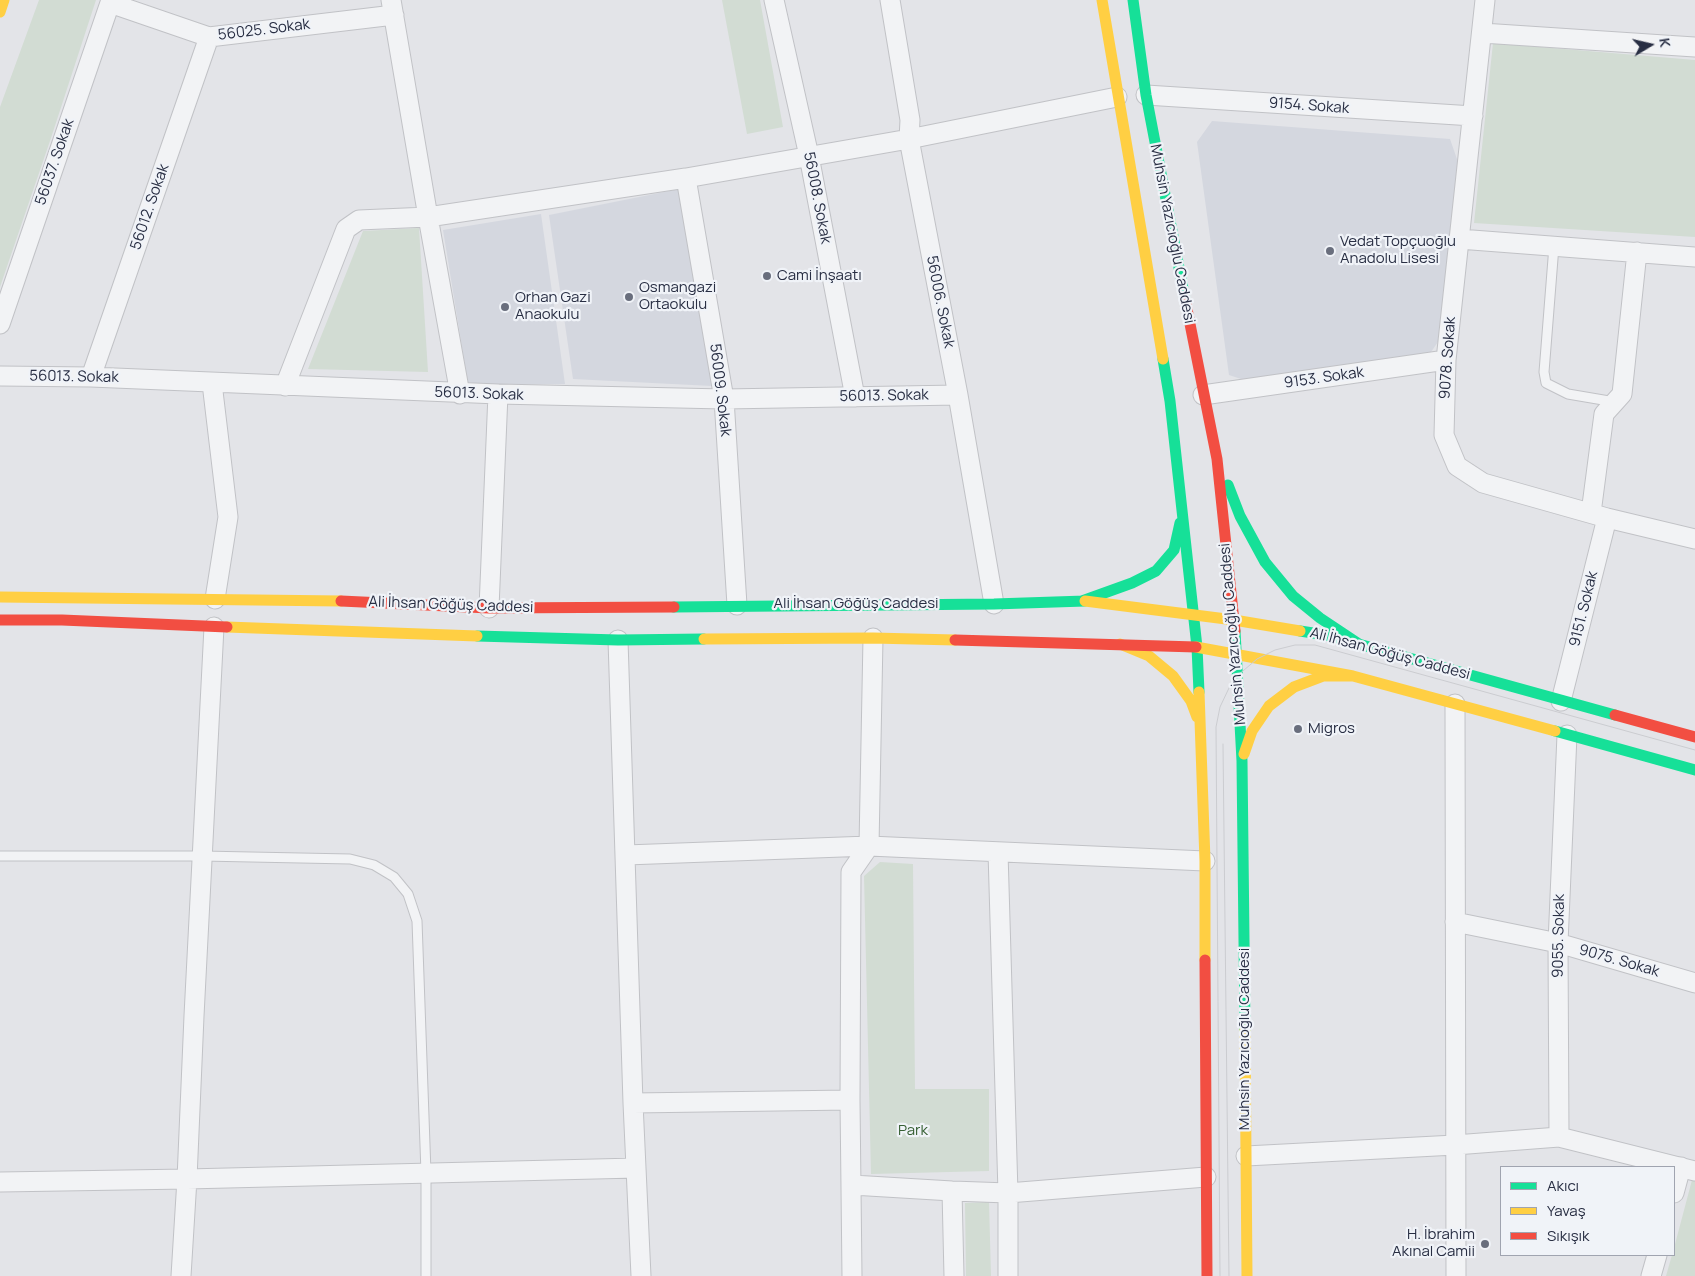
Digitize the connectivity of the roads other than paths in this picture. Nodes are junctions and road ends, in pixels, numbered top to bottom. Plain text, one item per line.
1 (4, 0) edge
2 (774, 0) edge
3 (890, 0) edge
4 (1102, 0) edge
5 (1133, 0) edge
6 (1486, 0) edge
7 (110, 1) edge
8 (392, 7) edge
9 (0, 12) edge
10 (1482, 32) junction
11 (209, 37) junction
12 (1695, 47) edge
13 (1146, 96) junction
14 (1117, 97) junction
15 (1473, 116) junction
16 (909, 139) junction
17 (809, 156) junction
18 (686, 178) junction
19 (428, 217) junction
20 (1459, 239) junction
21 (1554, 246) junction
22 (1637, 252) junction
23 (1695, 257) edge
24 (0, 324) edge
25 (1446, 360) junction
26 (0, 376) edge
27 (91, 376) junction
28 (212, 382) junction
29 (286, 386) junction
30 (460, 394) junction
31 (498, 394) junction
32 (958, 395) junction
33 (1203, 395) junction
34 (855, 397) junction
35 (724, 399) junction
36 (1615, 402) junction
37 (1217, 460) junction
38 (1182, 512) junction
39 (1599, 515) junction
40 (1695, 539) edge
41 (0, 598) edge
42 (215, 599) junction
43 (1082, 602) junction
44 (994, 604) junction
45 (736, 605) junction
46 (489, 608) junction
47 (1193, 615) junction
48 (0, 620) edge
49 (1234, 620) junction
50 (214, 626) junction
51 (873, 638) junction
52 (618, 640) junction
53 (1120, 644) junction
54 (1359, 644) junction
55 (1197, 647) junction
56 (1236, 653) junction
57 (1353, 676) junction
58 (1561, 701) junction
59 (1455, 704) junction
60 (1202, 731) junction
61 (1567, 735) junction
62 (1695, 737) edge
63 (1242, 760) junction
64 (1695, 770) edge
65 (869, 846) junction
66 (998, 852) junction
67 (626, 855) junction
68 (0, 856) edge
69 (202, 856) junction
70 (1205, 861) junction
71 (1455, 922) junction
72 (1558, 943) junction
73 (1695, 983) edge
74 (850, 1100) junction
75 (633, 1103) junction
76 (1559, 1137) junction
77 (1455, 1146) junction
78 (1246, 1156) junction
79 (636, 1168) junction
80 (1688, 1169) edge
81 (426, 1173) junction
82 (1206, 1177) junction
83 (187, 1179) junction
84 (0, 1182) edge
85 (852, 1185) junction
86 (952, 1191) junction
87 (1675, 1191) edge
88 (1008, 1193) junction
89 (1656, 1256) edge
90 (181, 1276) edge
91 (426, 1276) edge
92 (641, 1276) edge
93 (852, 1276) edge
94 (954, 1276) edge
95 (1008, 1276) edge
96 (1207, 1276) edge
97 (1246, 1276) edge
98 (1456, 1276) edge
99 (1651, 1276) edge

1 - 9 main road
2 - 17 street, 56008. Sokak
3 - 16 street, 56006. Sokak
4 - 14 main road, Muhsin Yazıcıoğlu Caddesi
5 - 13 main road, Muhsin Yazıcıoğlu Caddesi
6 - 10 street, 9078. Sokak
7 - 11 street, 56025. Sokak
7 - 24 street, 56037. Sokak
8 - 11 street, 56025. Sokak
8 - 19 street
10 - 12 street
10 - 15 street, 9078. Sokak
11 - 27 street, 56012. Sokak
13 - 15 street, 9154. Sokak
13 - 33 main road, Muhsin Yazıcıoğlu Caddesi
14 - 16 street
14 - 38 main road, Muhsin Yazıcıoğlu Caddesi
15 - 20 street, 9078. Sokak
16 - 17 street
16 - 32 street, 56006. Sokak
17 - 18 street
17 - 34 street, 56008. Sokak
18 - 19 street
18 - 35 street, 56009. Sokak
19 - 29 street
19 - 30 street
20 - 21 street
20 - 25 street, 9078. Sokak
21 - 22 street
21 - 36 lane
22 - 23 street
22 - 36 street, 9151. Sokak
25 - 33 street, 9153. Sokak
25 - 39 street, 9078. Sokak
26 - 27 street, 56013. Sokak
27 - 28 street, 56013. Sokak
28 - 29 street, 56013. Sokak
28 - 42 street
29 - 30 street, 56013. Sokak
30 - 31 street, 56013. Sokak
31 - 35 street, 56013. Sokak
31 - 46 street
32 - 34 street, 56013. Sokak
32 - 44 street, 56006. Sokak
33 - 37 main road, Muhsin Yazıcıoğlu Caddesi
34 - 35 street, 56013. Sokak
35 - 45 street, 56009. Sokak
36 - 39 street, 9151. Sokak
37 - 49 main road, Muhsin Yazıcıoğlu Caddesi
37 - 54 main road
38 - 43 main road
38 - 47 main road, Muhsin Yazıcıoğlu Caddesi
39 - 40 street, 9078. Sokak
39 - 58 street, 9151. Sokak
41 - 42 main road, Ali İhsan Göğüş Caddesi
42 - 46 main road, Ali İhsan Göğüş Caddesi
43 - 44 main road, Ali İhsan Göğüş Caddesi
43 - 47 main road, Ali İhsan Göğüş Caddesi
44 - 45 main road, Ali İhsan Göğüş Caddesi
45 - 46 main road, Ali İhsan Göğüş Caddesi
47 - 49 main road, Ali İhsan Göğüş Caddesi
47 - 55 main road, Muhsin Yazıcıoğlu Caddesi
48 - 50 main road, Ali İhsan Göğüş Caddesi
49 - 54 main road, Ali İhsan Göğüş Caddesi
49 - 56 main road, Muhsin Yazıcıoğlu Caddesi
50 - 52 main road, Ali İhsan Göğüş Caddesi
50 - 69 street
51 - 52 main road, Ali İhsan Göğüş Caddesi
51 - 53 main road, Ali İhsan Göğüş Caddesi
51 - 65 street
52 - 67 street
53 - 55 main road, Ali İhsan Göğüş Caddesi
53 - 60 main road
54 - 58 main road, Ali İhsan Göğüş Caddesi
55 - 56 main road, Ali İhsan Göğüş Caddesi
55 - 60 main road, Muhsin Yazıcıoğlu Caddesi
56 - 57 main road, Ali İhsan Göğüş Caddesi
56 - 63 main road, Muhsin Yazıcıoğlu Caddesi
57 - 59 main road, Ali İhsan Göğüş Caddesi
57 - 63 main road
58 - 62 main road, Ali İhsan Göğüş Caddesi
59 - 61 main road, Ali İhsan Göğüş Caddesi
59 - 71 street
60 - 70 main road, Muhsin Yazıcıoğlu Caddesi
61 - 64 main road, Ali İhsan Göğüş Caddesi
61 - 72 street, 9055. Sokak
63 - 78 main road, Muhsin Yazıcıoğlu Caddesi
65 - 66 street
65 - 67 street
65 - 74 street
66 - 70 street
66 - 88 street
67 - 75 street
68 - 69 lane
69 - 81 lane
69 - 83 street
70 - 82 main road, Muhsin Yazıcıoğlu Caddesi
71 - 72 street, 9075. Sokak
71 - 77 street
72 - 73 street, 9075. Sokak
72 - 76 street, 9055. Sokak
74 - 75 street
74 - 85 street
75 - 79 street
76 - 77 street
76 - 80 street
77 - 78 street
77 - 98 street
78 - 97 main road, Muhsin Yazıcıoğlu Caddesi
79 - 81 street
79 - 92 street
80 - 87 street
81 - 83 street
81 - 91 lane
82 - 88 street
82 - 96 main road, Muhsin Yazıcıoğlu Caddesi
83 - 84 street
83 - 90 street
85 - 86 street
85 - 93 street
86 - 88 street
86 - 94 street
88 - 95 street
89 - 99 street

